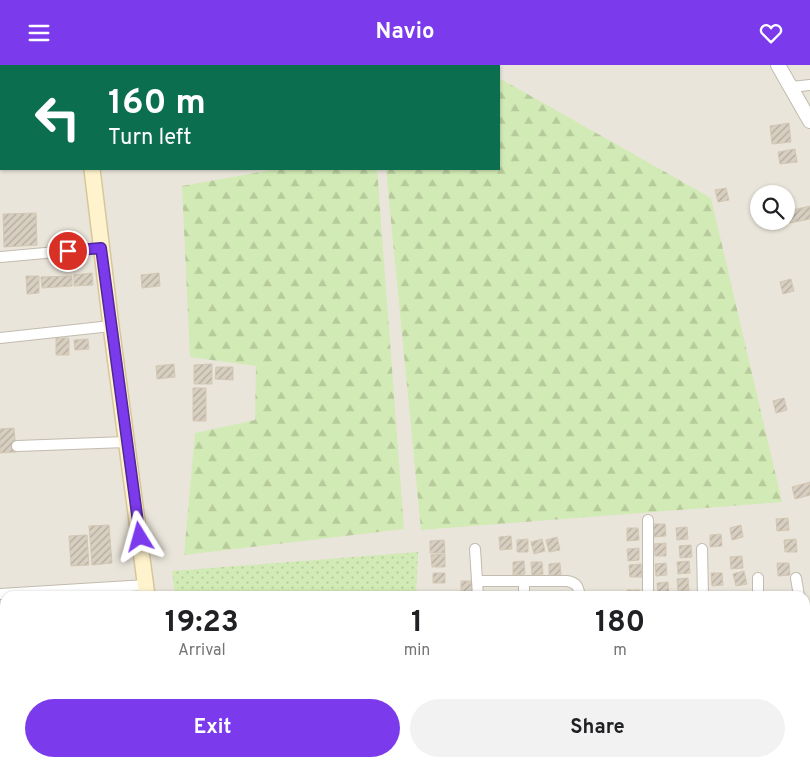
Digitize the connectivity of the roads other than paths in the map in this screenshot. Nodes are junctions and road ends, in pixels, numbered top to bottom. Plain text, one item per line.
1 (778, 65) edge
2 (810, 85) edge
3 (791, 87) junction
4 (810, 121) edge
5 (92, 170) edge
6 (101, 248) junction
7 (1, 257) dead end
8 (111, 326) junction
9 (0, 338) edge
10 (126, 442) junction
11 (17, 446) dead end
12 (648, 520) dead end
13 (475, 549) dead end
14 (702, 549) dead end
15 (758, 578) dead end
16 (796, 578) dead end
17 (477, 581) junction
18 (524, 581) junction
19 (146, 591) edge
20 (478, 591) edge
21 (524, 591) edge
22 (578, 591) edge
23 (648, 591) edge
24 (703, 591) edge
25 (758, 591) edge
26 (798, 591) edge

1 - 3 street
2 - 3 street
3 - 4 street
5 - 6 main road
6 - 7 street
6 - 8 main road
8 - 9 street
8 - 10 main road
10 - 11 street
10 - 19 main road
12 - 23 street
13 - 17 street
14 - 24 street
15 - 25 street
16 - 26 street
17 - 18 street
17 - 20 street
18 - 21 street
18 - 22 street

